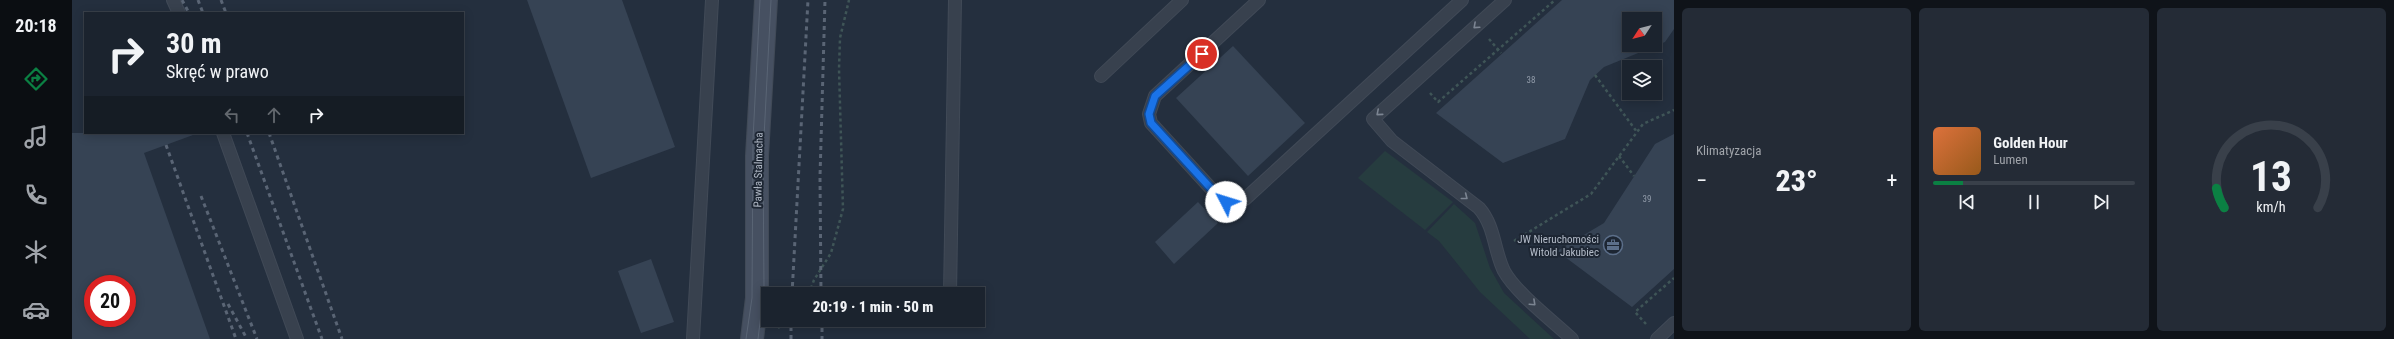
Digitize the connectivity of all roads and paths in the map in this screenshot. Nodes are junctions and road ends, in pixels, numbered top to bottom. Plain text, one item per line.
1 (173, 0) edge
2 (712, 0) edge
3 (766, 0) edge
4 (849, 0) edge
5 (955, 0) edge
6 (1182, 0) edge
7 (1260, 0) edge
8 (1462, 0) edge
9 (1505, 0) edge
10 (1555, 0) edge
11 (179, 12) edge
12 (1595, 75) dead end
13 (1101, 76) dead end
14 (1418, 79) junction
15 (1674, 110) edge
16 (1637, 132) junction
17 (223, 134) edge
18 (1619, 156) junction
19 (1634, 176) dead end
20 (1498, 250) junction
21 (1674, 278) edge
22 (812, 287) edge
23 (950, 287) edge
24 (1674, 323) edge
25 (1658, 338) edge
26 (297, 339) edge
27 (694, 339) edge
28 (752, 339) edge
29 (1572, 339) edge

1 - 11 lane
2 - 27 lane
3 - 28 street, Pawła Stalmacha
4 - 22 path
5 - 23 lane
6 - 13 lane
7 - 8 lane
9 -> 14 lane
10 - 14 path
12 - 16 path
14 -> 20 lane
15 - 16 path
16 - 18 path
17 - 26 lane
18 - 19 path
18 - 20 path
20 -> 29 lane
21 - 25 path
24 - 25 lane

